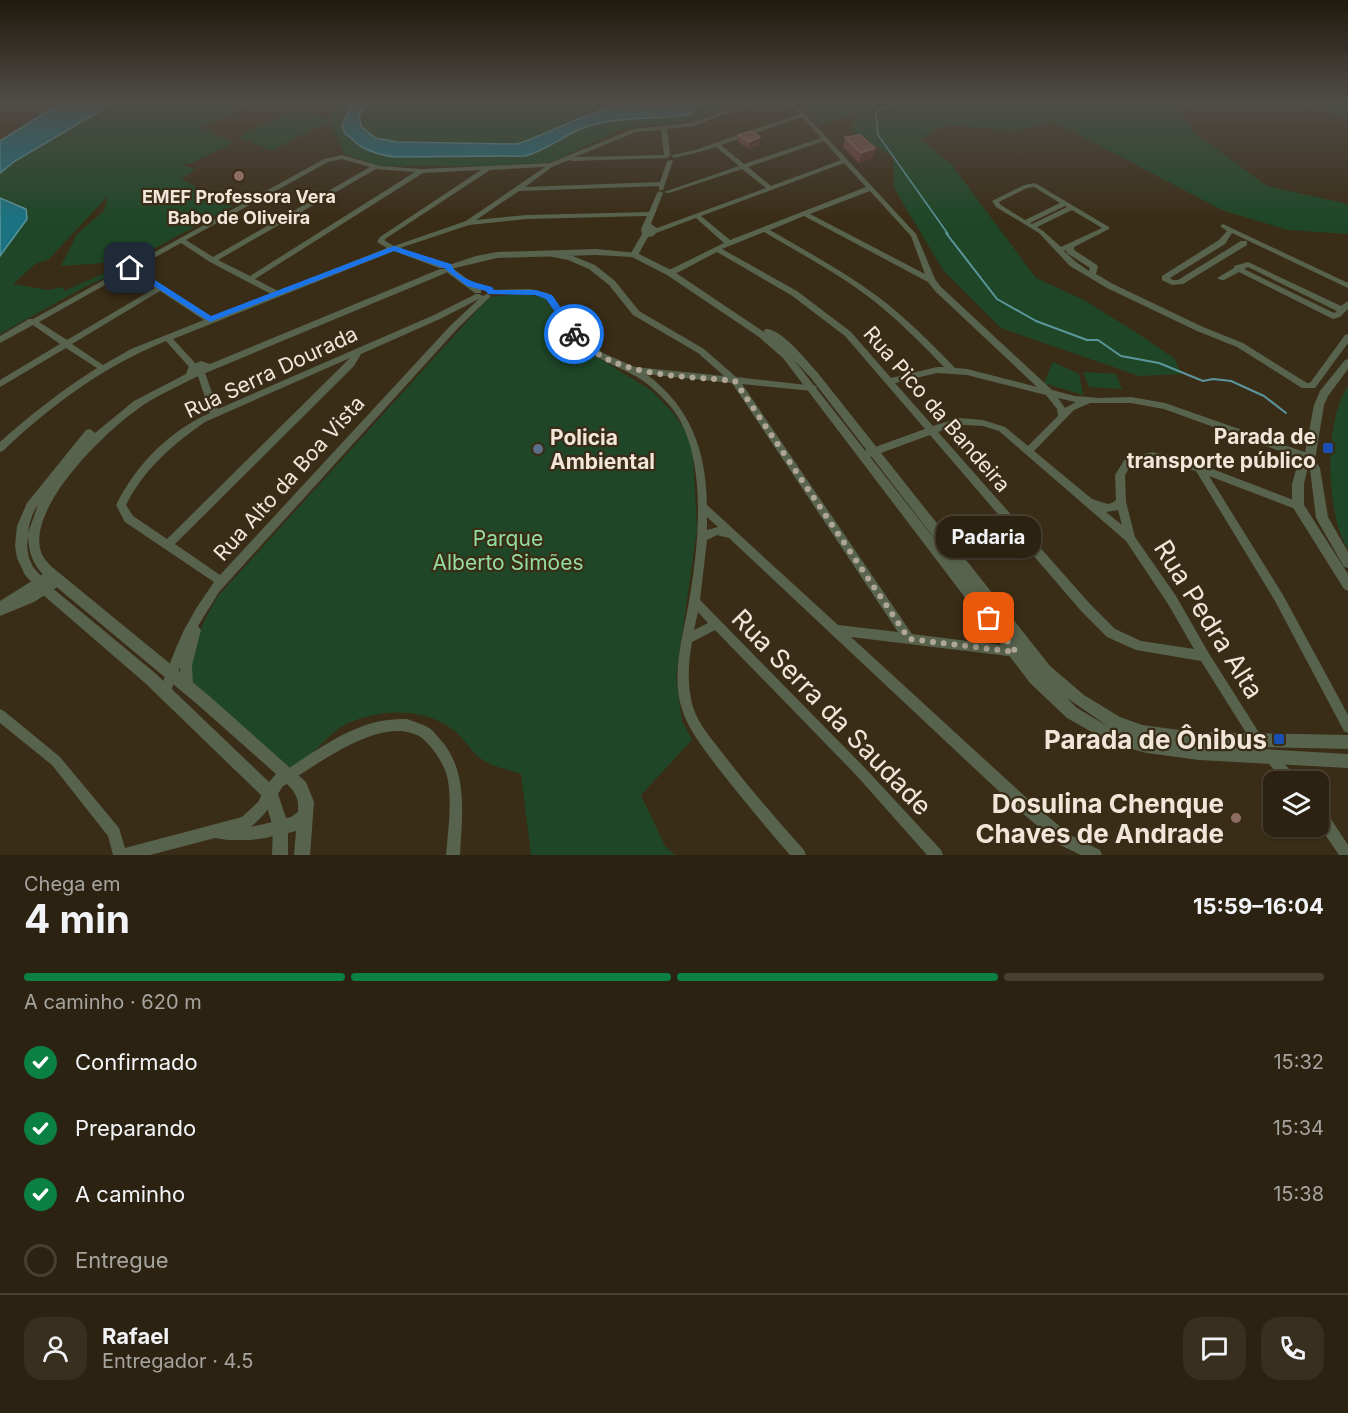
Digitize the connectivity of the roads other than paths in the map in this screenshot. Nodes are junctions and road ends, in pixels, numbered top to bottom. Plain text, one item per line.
1 (606, 142) edge
2 (667, 142) edge
3 (722, 142) edge
4 (815, 142) edge
5 (827, 142) edge
6 (716, 144) junction
7 (587, 150) junction
8 (670, 158) junction
9 (566, 159) junction
10 (593, 159) junction
11 (845, 161) junction
12 (551, 165) junction
13 (374, 166) junction
14 (742, 166) junction
15 (487, 168) junction
16 (422, 171) junction
17 (531, 179) junction
18 (537, 187) junction
19 (870, 188) junction
20 (516, 189) junction
21 (662, 189) junction
22 (771, 189) junction
23 (1069, 205) junction
24 (485, 210) junction
25 (651, 214) junction
26 (804, 214) junction
27 (697, 216) junction
28 (492, 219) junction
29 (468, 223) junction
30 (1030, 224) junction
31 (1223, 226) dead end
32 (765, 230) junction
33 (1231, 230) junction
34 (650, 231) junction
35 (181, 240) junction
36 (1222, 242) junction
37 (729, 243) junction
38 (1244, 243) dead end
39 (1070, 245) junction
40 (394, 248) junction
41 (717, 249) junction
42 (1235, 249) junction
43 (637, 250) junction
44 (1059, 251) junction
45 (596, 252) junction
46 (551, 254) junction
47 (213, 260) junction
48 (924, 260) junction
49 (899, 264) junction
50 (592, 267) junction
51 (130, 268) junction
52 (444, 268) junction
53 (672, 271) junction
54 (1092, 275) junction
55 (1221, 278) dead end
56 (249, 280) junction
57 (931, 280) junction
58 (1348, 286) edge
59 (160, 288) junction
60 (484, 293) junction
61 (277, 294) junction
62 (1345, 307) edge
63 (437, 317) junction
64 (210, 320) junction
65 (32, 321) junction
66 (454, 327) junction
67 (1348, 337) edge
68 (168, 338) junction
69 (0, 339) edge
70 (66, 344) junction
71 (358, 352) junction
72 (1348, 362) edge
73 (1019, 366) junction
74 (102, 368) junction
75 (198, 370) junction
76 (633, 370) junction
77 (952, 370) junction
78 (735, 381) junction
79 (890, 381) junction
80 (1006, 381) junction
81 (0, 384) edge
82 (813, 388) junction
83 (1049, 393) junction
84 (1100, 401) junction
85 (215, 413) junction
86 (1062, 416) junction
87 (933, 430) junction
88 (0, 448) edge
89 (1029, 450) junction
90 (869, 453) junction
91 (1310, 460) junction
92 (1200, 469) junction
93 (1084, 498) junction
94 (1121, 502) junction
95 (702, 506) junction
96 (1298, 506) junction
97 (737, 536) junction
98 (702, 537) junction
99 (1130, 538) junction
100 (167, 545) junction
101 (1348, 563) edge
102 (54, 578) junction
103 (221, 581) junction
104 (1348, 585) edge
105 (43, 587) junction
106 (694, 601) junction
107 (0, 609) edge
108 (198, 620) junction
109 (717, 624) junction
110 (838, 630) junction
111 (687, 639) junction
112 (909, 639) junction
113 (1016, 652) junction
114 (1204, 656) junction
115 (173, 676) junction
116 (187, 688) junction
117 (165, 692) junction
118 (0, 715) edge
119 (1348, 727) edge
120 (1259, 742) junction
121 (1348, 742) edge
122 (1272, 757) junction
123 (1348, 761) edge
124 (1284, 771) edge
125 (289, 775) junction
126 (270, 793) junction
127 (305, 816) junction
128 (281, 827) junction
129 (1329, 828) edge
130 (214, 833) junction
131 (120, 855) edge
132 (125, 855) edge
133 (280, 855) edge
134 (302, 855) edge
135 (453, 855) edge
136 (799, 855) edge
137 (936, 855) edge
138 (1095, 855) edge
139 (1347, 855) edge

1 - 7 street
2 - 8 street
3 - 6 street
4 - 14 street
5 - 11 street
6 - 8 street
6 - 14 street
7 - 9 street
7 - 10 street
8 - 10 street
8 - 21 street
9 - 10 street
9 - 12 street
11 - 19 street
11 - 22 street
12 - 15 street
12 - 17 street
13 - 16 street
13 - 35 street
13 - 47 street
14 - 21 street
14 - 22 street
15 - 16 street
15 - 40 street
16 - 56 street
17 - 18 street
17 - 20 street
18 - 20 street
18 - 21 street
19 - 26 street
19 - 48 street
20 - 24 street
21 - 25 street
22 - 27 street
23 - 30 street
23 - 30 street
23 - 39 street
24 - 28 street
24 - 29 street
25 - 28 street
25 - 34 street
26 - 32 street
26 - 49 street
27 - 34 street
27 - 37 street
28 - 29 street
29 - 40 street
30 - 44 street
31 - 33 street
32 - 37 street
32 - 77 street
33 - 36 street
33 - 58 street
34 - 43 street
35 - 47 street
35 - 51 street
36 - 42 street
36 - 42 street
37 - 41 street
38 - 42 street
39 - 44 street
39 - 54 street
40 - 52 street
40 - 61 street
41 - 53 street
41 - 79 street, Rua Pico da Bandeira
43 - 45 street
43 - 52 street
43 - 53 street
44 - 54 street
45 - 46 street
45 - 50 street
46 - 50 street
46 - 52 street
47 - 56 street
48 - 49 street
48 - 57 street
49 - 57 street
50 - 78 street
51 - 59 street
51 - 65 street
52 - 60 street
52 - 75 street
53 - 82 street
53 - 90 street
54 - 67 street
55 - 62 street
56 - 61 street
57 - 73 street
59 - 64 street
59 - 70 street
60 - 63 street, Rua Serra Dourada
60 - 66 street, Rua Alto da Boa Vista
60 - 76 street
61 - 64 street
63 - 66 street
63 - 71 street, Rua Serra Dourada
64 - 68 street
65 - 69 street
65 - 70 street
66 - 103 street, Rua Alto da Boa Vista
68 - 74 street
68 - 75 street
70 - 74 street
70 - 81 street
71 - 85 street, Rua Serra Dourada
71 - 100 street
72 - 91 street
73 - 80 street
73 - 83 street
74 - 88 street
75 - 85 street
75 - 102 street
75 - 105 street
76 - 78 street
76 - 95 street
77 - 79 street
77 - 80 street
78 - 82 street
78 - 112 street
79 - 87 street, Rua Pico da Bandeira
80 - 83 street
82 - 90 street
83 - 84 street
83 - 86 street
84 - 86 street
84 - 91 street
85 - 100 street, Rua Serra Dourada
86 - 89 street
87 - 89 street
87 - 90 street
87 - 114 street, Rua Pico da Bandeira
89 - 93 street
90 - 113 street
90 - 120 street
91 - 96 street
91 - 101 street
92 - 94 street
92 - 96 street
92 - 119 street
93 - 94 street
93 - 99 street
94 - 99 street
95 - 97 street
95 - 98 street
96 - 104 street
97 - 98 street
97 - 110 street
98 - 106 street
99 - 114 street, Rua Pedra Alta
100 - 103 street, Rua Serra Dourada
102 - 105 street
102 - 115 street
103 - 108 street, Rua Alto da Boa Vista
105 - 107 street
105 - 117 street
106 - 109 street, Rua Serra da Saudade
106 - 111 street
108 - 115 street, Rua Alto da Boa Vista
108 - 116 street
109 - 111 street
109 - 137 street, Rua Serra da Saudade
110 - 112 street
110 - 138 street
111 - 136 street
112 - 113 street
113 - 122 street
114 - 120 street, Rua Pedra Alta
115 - 116 street
115 - 117 street, Rua Alto da Boa Vista
116 - 125 street
117 - 126 street
118 - 131 street
120 - 121 street
120 - 122 street, Rua Pedra Alta
122 - 123 street
122 - 124 street, Rua Pedra Alta
125 - 126 street
125 - 127 street
125 - 135 street
126 - 128 street
126 - 130 street
127 - 128 street
127 - 134 street
128 - 130 street
128 - 133 street
129 - 139 street
130 - 132 street

